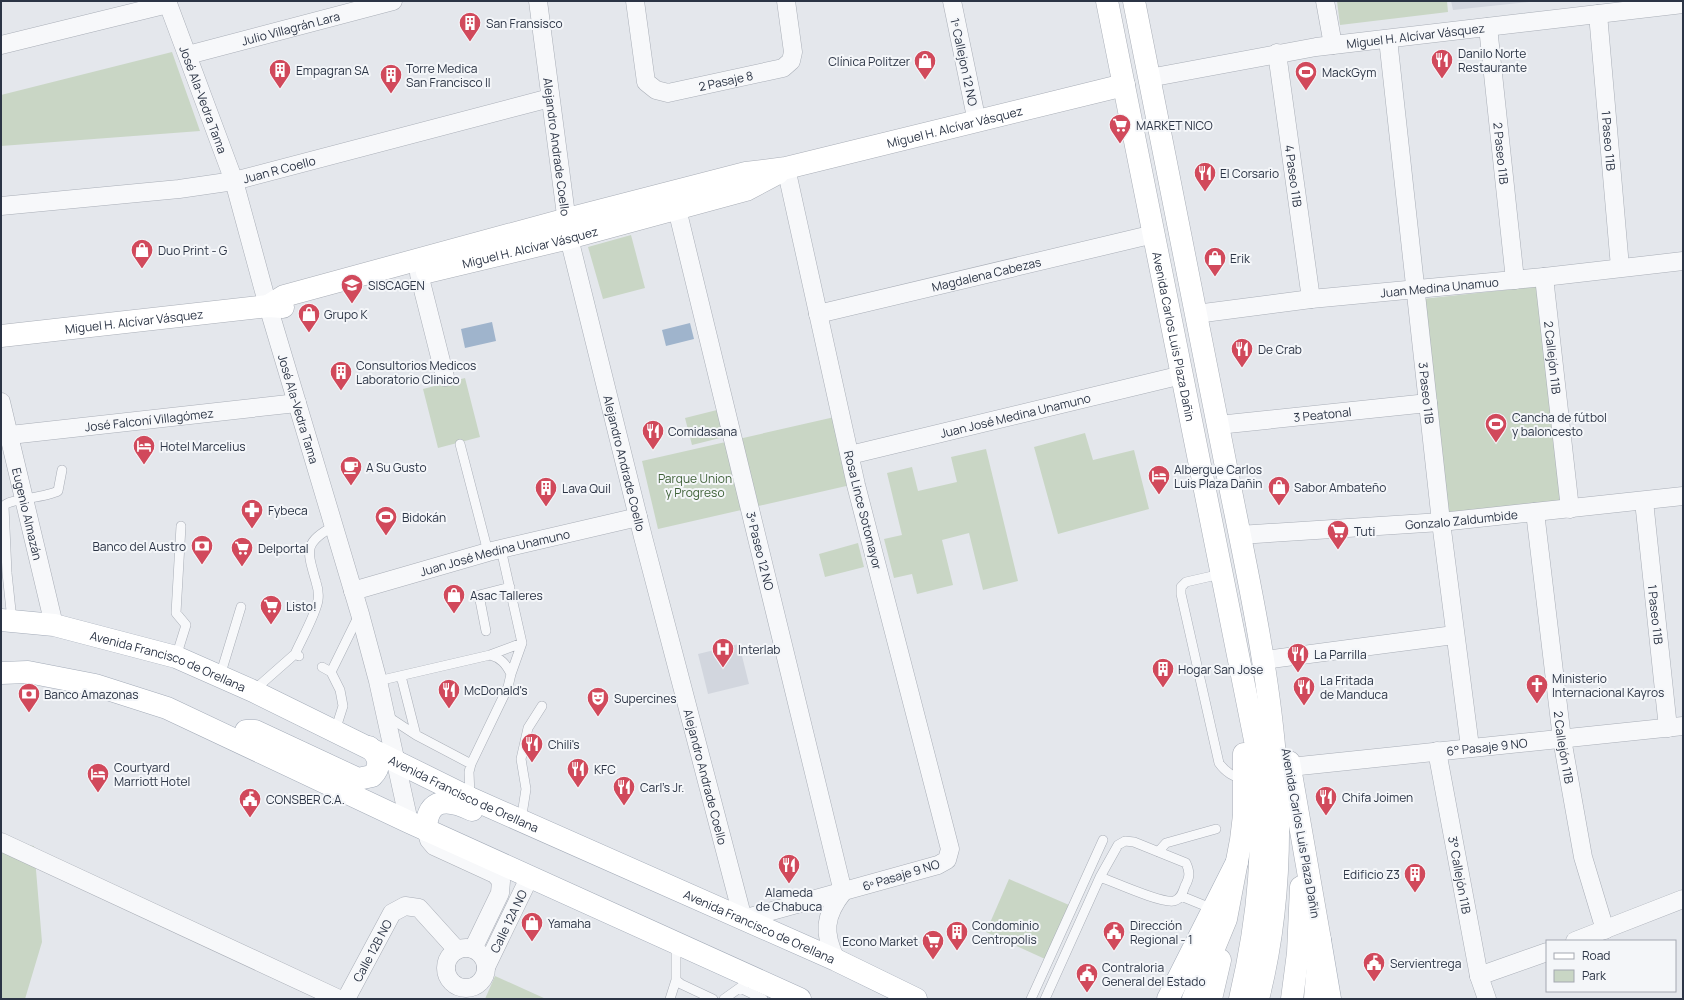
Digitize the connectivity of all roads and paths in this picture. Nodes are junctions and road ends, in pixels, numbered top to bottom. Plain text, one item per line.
1 (393, 1) edge
2 (538, 1) edge
3 (635, 1) edge
4 (786, 1) edge
5 (952, 1) edge
6 (1107, 1) edge
7 (1134, 1) edge
8 (1325, 1) edge
9 (168, 2) edge
10 (1683, 4) edge
11 (1598, 14) junction
12 (1488, 27) junction
13 (1388, 38) junction
14 (1, 45) edge
15 (1333, 45) junction
16 (1277, 53) junction
17 (188, 55) junction
18 (1149, 78) junction
19 (1124, 85) junction
20 (550, 98) junction
21 (977, 122) junction
22 (786, 168) junction
23 (234, 181) junction
24 (1, 206) edge
25 (676, 209) junction
26 (568, 228) junction
27 (1154, 234) junction
28 (1683, 261) edge
29 (1620, 267) junction
30 (419, 274) junction
31 (1544, 277) junction
32 (1515, 280) junction
33 (1414, 290) junction
34 (1312, 299) junction
35 (268, 306) junction
36 (818, 314) junction
37 (1196, 314) junction
38 (1, 336) edge
39 (1182, 375) junction
40 (445, 377) dead end
41 (1, 402) edge
42 (297, 403) junction
43 (1428, 403) junction
44 (1218, 425) junction
45 (5, 436) edge
46 (460, 444) dead end
47 (850, 455) junction
48 (62, 470) dead end
49 (1683, 496) edge
50 (24, 500) junction
51 (1644, 501) junction
52 (1570, 509) junction
53 (1535, 512) junction
54 (638, 516) junction
55 (1441, 522) junction
56 (181, 526) dead end
57 (334, 526) junction
58 (1239, 535) junction
59 (495, 550) junction
60 (4, 574) edge
61 (1221, 574) junction
62 (510, 587) junction
63 (353, 591) junction
64 (241, 607) dead end
65 (360, 614) junction
66 (6, 620) edge
67 (54, 625) junction
68 (486, 631) dead end
69 (1454, 635) junction
70 (522, 643) junction
71 (490, 655) junction
72 (176, 658) junction
73 (1265, 665) junction
74 (322, 667) dead end
75 (331, 672) junction
76 (1, 673) edge
77 (1241, 673) junction
78 (511, 674) junction
79 (220, 676) junction
80 (401, 676) junction
81 (378, 681) junction
82 (253, 691) junction
83 (542, 706) dead end
84 (386, 716) junction
85 (211, 727) junction
86 (1676, 727) edge
87 (335, 731) junction
88 (416, 735) junction
89 (1562, 739) junction
90 (369, 747) junction
91 (1470, 747) junction
92 (1437, 751) junction
93 (396, 760) junction
94 (471, 764) junction
95 (1290, 767) junction
96 (1245, 780) junction
97 (470, 798) junction
98 (521, 821) junction
99 (418, 826) junction
100 (1216, 829) dead end
101 (1301, 834) junction
102 (1103, 840) dead end
103 (1, 842) edge
104 (950, 849) joint
105 (589, 852) junction
106 (1158, 852) junction
107 (530, 876) junction
108 (1100, 877) junction
109 (1269, 879) junction
110 (843, 892) junction
111 (1181, 896) junction
112 (1683, 899) edge
113 (1220, 914) junction
114 (743, 919) junction
115 (1605, 930) junction
116 (1320, 940) junction
117 (1578, 940) edge
118 (676, 942) junction
119 (465, 949) junction
120 (1546, 952) edge
121 (836, 960) junction
122 (486, 967) junction
123 (1479, 976) junction
124 (676, 980) junction
125 (746, 983) junction
126 (454, 991) edge
127 (474, 993) edge
128 (339, 999) edge
129 (346, 999) edge
130 (670, 999) edge
131 (713, 999) edge
132 (724, 999) edge
133 (763, 999) edge
134 (800, 999) edge
135 (916, 999) edge
136 (1031, 999) edge
137 (1044, 999) edge
138 (1168, 999) edge
139 (1193, 999) edge
140 (1211, 999) edge
141 (1240, 999) edge
142 (1258, 999) edge
143 (1292, 999) edge
144 (1315, 999) edge
145 (1330, 999) edge
146 (1487, 999) edge

1 - 17 street, Julio Villagrán Lara
2 - 20 street, Alejandro Andrade Coello
3 - 4 street, 2 Pasaje 8
5 - 21 street, 1º Callejon 12 NO
6 - 19 main road, Avenida Carlos Luis Plaza Dañin
7 - 18 main road, Avenida Carlos Luis Plaza Dañin
8 - 15 street
9 - 14 street
9 - 17 street, José Ala-Vedra Tama
10 - 11 street, Miguel H. Alcívar Vásquez
11 - 12 street, Miguel H. Alcívar Vásquez
11 - 29 street, 1 Paseo 11B
12 - 13 street, Miguel H. Alcívar Vásquez
12 - 32 street, 2 Paseo 11B
13 - 15 street, Miguel H. Alcívar Vásquez
13 - 33 street, 3 Paseo 11B
15 - 16 street, Miguel H. Alcívar Vásquez
16 - 18 street, Miguel H. Alcívar Vásquez
16 - 34 street, 4 Paseo 11B
17 - 23 street, José Ala-Vedra Tama
18 - 37 main road, Avenida Carlos Luis Plaza Dañin
19 - 21 main road, Miguel H. Alcívar Vásquez
19 - 27 main road, Avenida Carlos Luis Plaza Dañin
20 - 23 street, Juan R Coello
20 - 26 street, Alejandro Andrade Coello
21 - 22 main road, Miguel H. Alcívar Vásquez
22 - 25 main road, Miguel H. Alcívar Vásquez
22 - 26 main road, Miguel H. Alcívar Vásquez
22 - 36 street, Rosa Lince Sotomayor
23 - 24 street, Juan R Coello
23 - 35 street, José Ala-Vedra Tama
25 - 26 main road, Miguel H. Alcívar Vásquez
25 - 110 street, 3º Paseo 12 NO
26 - 30 main road, Miguel H. Alcívar Vásquez
26 - 35 main road, Miguel H. Alcívar Vásquez
26 - 54 street, Alejandro Andrade Coello
27 - 36 street, Magdalena Cabezas
27 - 39 main road, Avenida Carlos Luis Plaza Dañin
28 - 29 street, Juan Medina Unamuo
29 - 31 street, Juan Medina Unamuo
30 - 35 main road, Miguel H. Alcívar Vásquez
30 - 40 street
31 - 32 street, Juan Medina Unamuo
31 - 52 street, 2 Callejón 11B
32 - 33 street, Juan Medina Unamuo
33 - 34 street, Juan Medina Unamuo
33 - 43 street, 3 Paseo 11B
34 - 37 street, Juan Medina Unamuo
35 - 38 main road, Miguel H. Alcívar Vásquez
35 - 42 street, José Ala-Vedra Tama
36 - 47 street, Rosa Lince Sotomayor
37 - 44 main road, Avenida Carlos Luis Plaza Dañin
39 - 47 street, Juan José Medina Unamuno
39 - 61 main road, Avenida Carlos Luis Plaza Dañin
41 - 45 street, Eugenio Almazán
42 - 45 street, José Falconí Villagómez
42 - 57 street, José Ala-Vedra Tama
43 - 44 street, 3 Peatonal
43 - 55 street, 3 Paseo 11B
44 - 58 main road, Avenida Carlos Luis Plaza Dañin
45 - 50 street, Eugenio Almazán
46 - 59 lane
47 - 104 street, Rosa Lince Sotomayor
48 - 50 lane
49 - 51 street, Gonzalo Zaldumbide
50 - 60 lane
50 - 67 street, Eugenio Almazán
51 - 52 street, Gonzalo Zaldumbide
51 - 86 street, 1 Paseo 11B
52 - 53 street, Gonzalo Zaldumbide
53 - 55 street, Gonzalo Zaldumbide
53 - 89 street, 2 Callejón 11B
54 - 59 street, Juan José Medina Unamuno
54 - 114 street, Alejandro Andrade Coello
55 - 58 street, Gonzalo Zaldumbide
55 - 69 street, 3 Paseo 11B
56 - 72 lane
57 - 63 street, José Ala-Vedra Tama
57 - 82 lane
58 - 73 main road, Avenida Carlos Luis Plaza Dañin
59 - 62 lane
59 - 63 street, Juan José Medina Unamuno
60 - 66 lane
61 - 77 main road, Avenida Carlos Luis Plaza Dañin
61 - 96 lane
62 - 68 lane
62 - 70 lane
63 - 65 street, José Ala-Vedra Tama
64 - 79 lane
65 - 75 lane
65 - 81 street, José Ala-Vedra Tama
66 - 67 main road, Avenida Francisco de Orellana
67 - 72 main road, Avenida Francisco de Orellana
69 - 73 street
69 - 91 street, 3 Paseo 11B
70 - 71 lane
70 - 78 lane
71 - 78 lane
71 - 80 lane
72 - 79 main road, Avenida Francisco de Orellana
73 - 95 main road, Avenida Carlos Luis Plaza Dañin
73 - 109 main road, Avenida Carlos Luis Plaza Dañin
74 - 75 lane
75 - 87 lane
76 - 85 main road
77 - 96 main road, Avenida Carlos Luis Plaza Dañin
77 - 109 main road, Avenida Carlos Luis Plaza Dañin
78 - 94 lane
79 - 82 main road, Avenida Francisco de Orellana
80 - 81 lane
80 - 88 lane
81 - 84 street, José Ala-Vedra Tama
82 - 87 main road, Avenida Francisco de Orellana
83 - 98 lane
84 - 88 lane
84 - 93 street, José Ala-Vedra Tama
85 - 90 main road
85 - 99 main road
86 - 89 street, 6° Pasaje 9 NO
87 - 90 main road, Avenida Francisco de Orellana
88 - 94 lane
89 - 91 street, 6° Pasaje 9 NO
89 - 115 street, 2 Callejón 11B
90 - 93 main road, Avenida Francisco de Orellana
91 - 92 street, 6° Pasaje 9 NO
92 - 95 street, 6° Pasaje 9 NO
92 - 123 street, 3° Callejón 11B
93 - 97 main road, Avenida Francisco de Orellana
93 - 99 street, José Ala-Vedra Tama
94 - 97 lane
95 - 101 main road, Avenida Carlos Luis Plaza Dañin
96 - 113 main road, Avenida Carlos Luis Plaza Dañin
97 - 98 main road, Avenida Francisco de Orellana
98 - 105 main road, Avenida Francisco de Orellana
99 - 105 main road
99 - 107 main road
99 - 119 street, Calle 12A NO
100 - 106 lane
101 - 116 main road, Avenida Carlos Luis Plaza Dañin
101 - 143 main road
102 - 136 lane
103 - 128 street
104 - 110 street, 6º Pasaje 9 NO
105 - 114 main road, Avenida Francisco de Orellana
106 - 108 lane
106 - 111 lane
107 - 118 main road
107 - 122 street, Calle 12A NO
108 - 111 lane
108 - 137 lane
109 - 141 main road, Avenida Carlos Luis Plaza Dañin
109 - 142 main road, Avenida Carlos Luis Plaza Dañin
110 - 114 street, 6º Pasaje 9 NO
110 - 121 street
111 - 113 lane
112 - 115 street
113 - 138 main road
113 - 139 main road
113 - 140 main road
114 - 121 main road, Avenida Francisco de Orellana
115 - 117 street
116 - 144 main road, Avenida Carlos Luis Plaza Dañin
116 - 145 main road
118 - 124 lane
118 - 125 main road
119 - 122 street
119 - 126 street
119 - 129 street, Calle 12B NO
120 - 123 street
121 - 135 main road, Avenida Francisco de Orellana
122 - 127 street
123 - 146 street, 3° Callejón 11B
124 - 130 lane
124 - 131 lane
125 - 132 lane
125 - 133 lane
125 - 134 main road
126 - 127 street

